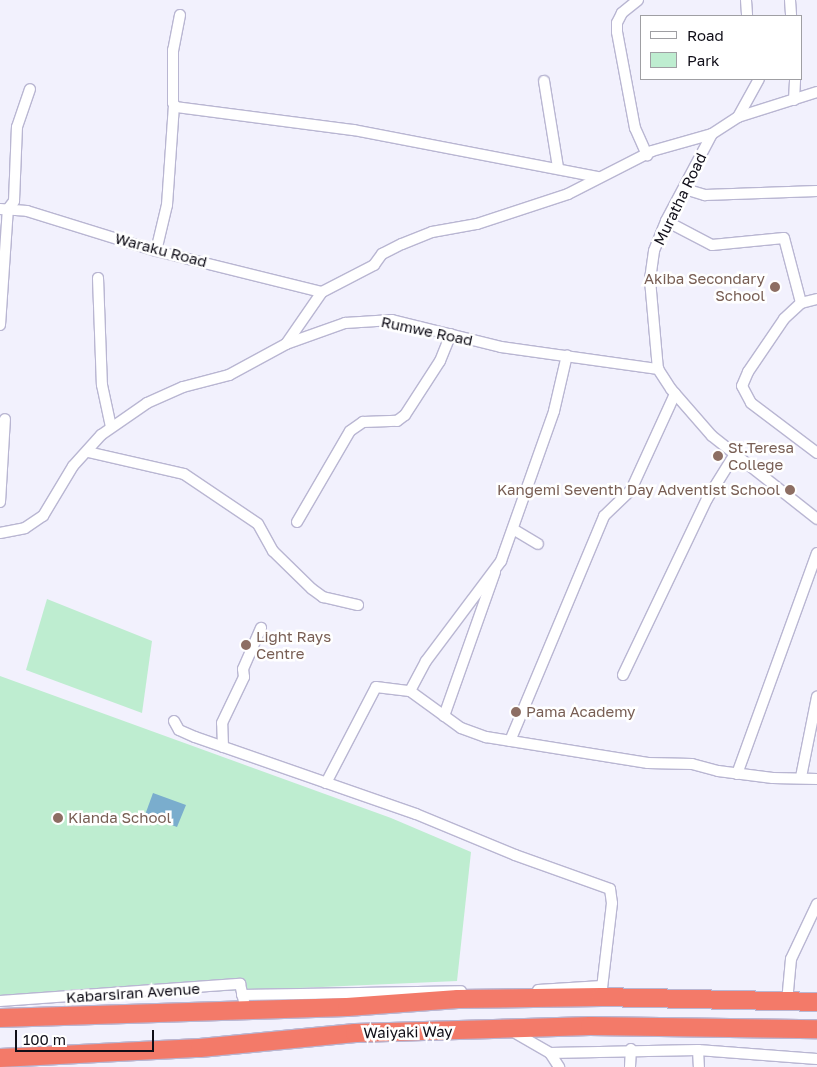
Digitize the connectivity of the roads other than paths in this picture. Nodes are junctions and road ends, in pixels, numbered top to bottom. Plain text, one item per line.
1 (638, 0) edge
2 (746, 0) edge
3 (790, 0) edge
4 (180, 14) dead end
5 (747, 15) edge
6 (791, 15) edge
7 (758, 80) edge
8 (794, 80) edge
9 (544, 81) dead end
10 (30, 89) dead end
11 (817, 92) edge
12 (794, 100) junction
13 (174, 106) junction
14 (738, 117) junction
15 (712, 134) junction
16 (647, 155) junction
17 (558, 167) junction
18 (598, 177) junction
19 (685, 189) junction
20 (817, 191) edge
21 (4, 209) edge
22 (666, 221) junction
23 (156, 251) junction
24 (98, 278) dead end
25 (322, 292) junction
26 (817, 299) edge
27 (801, 303) junction
28 (0, 325) edge
29 (450, 334) junction
30 (286, 344) junction
31 (567, 354) junction
32 (658, 369) junction
33 (675, 394) junction
34 (5, 418) dead end
35 (111, 427) junction
36 (88, 452) junction
37 (817, 453) edge
38 (735, 454) junction
39 (0, 502) edge
40 (817, 519) edge
41 (297, 522) dead end
42 (513, 529) junction
43 (0, 533) edge
44 (538, 544) dead end
45 (817, 553) edge
46 (498, 567) junction
47 (358, 605) dead end
48 (261, 628) dead end
49 (622, 675) dead end
50 (410, 691) junction
51 (817, 697) edge
52 (444, 716) junction
53 (174, 721) dead end
54 (510, 741) junction
55 (223, 747) junction
56 (738, 774) junction
57 (801, 777) junction
58 (817, 779) edge
59 (326, 783) junction
60 (817, 904) edge
61 (601, 992) junction
62 (0, 1002) edge
63 (243, 1002) junction
64 (786, 1002) junction
65 (817, 1002) edge
66 (0, 1018) edge
67 (817, 1029) edge
68 (510, 1030) junction
69 (631, 1049) junction
70 (698, 1050) junction
71 (550, 1053) junction
72 (0, 1058) edge
73 (817, 1059) edge
74 (787, 1062) edge
75 (560, 1067) edge
76 (630, 1067) edge
77 (699, 1067) edge

1 - 16 street
2 - 5 street
3 - 6 street
4 - 13 street
7 - 14 street
8 - 12 street
9 - 17 street
10 - 21 street
11 - 12 street
12 - 14 street
13 - 17 street
13 - 23 street
14 - 15 street
15 - 16 street
15 - 19 street, Muratha Road
16 - 18 street
17 - 18 street
18 - 25 street
19 - 20 street
19 - 22 street, Muratha Road
21 - 23 street, Waraku Road
21 - 28 street
22 - 27 street
22 - 32 street, Muratha Road
23 - 25 street, Waraku Road
24 - 35 street
25 - 30 street
26 - 27 street
27 - 37 street
29 - 30 street, Rumwe Road
29 - 31 street, Rumwe Road
29 - 41 street
30 - 35 street, Rumwe Road
31 - 32 street, Rumwe Road
31 - 42 street
32 - 33 street, Muratha Road
33 - 38 street, Muratha Road
33 - 54 street
34 - 39 street
35 - 36 street, Rumwe Road
36 - 43 street, Rumwe Road
36 - 47 street
38 - 40 street, Muratha Road
38 - 49 street
42 - 44 street
42 - 46 street
45 - 56 street
46 - 50 street
46 - 52 street
48 - 55 street
50 - 52 street
50 - 59 street
51 - 57 street
52 - 54 street
53 - 55 street
54 - 56 street
55 - 59 street
56 - 57 street
57 - 58 street
59 - 61 street
60 - 64 street
61 - 63 highway, Waiyaki Way
61 - 64 highway, Waiyaki Way
62 - 63 street, Kabarsiran Avenue
63 - 66 highway, Waiyaki Way
64 - 65 highway, Waiyaki Way
67 - 68 highway, Waiyaki Way
68 - 71 street
68 - 72 highway, Waiyaki Way
69 - 70 street
69 - 71 street
69 - 76 street
70 - 74 street
70 - 77 street
71 - 75 street
73 - 74 street

